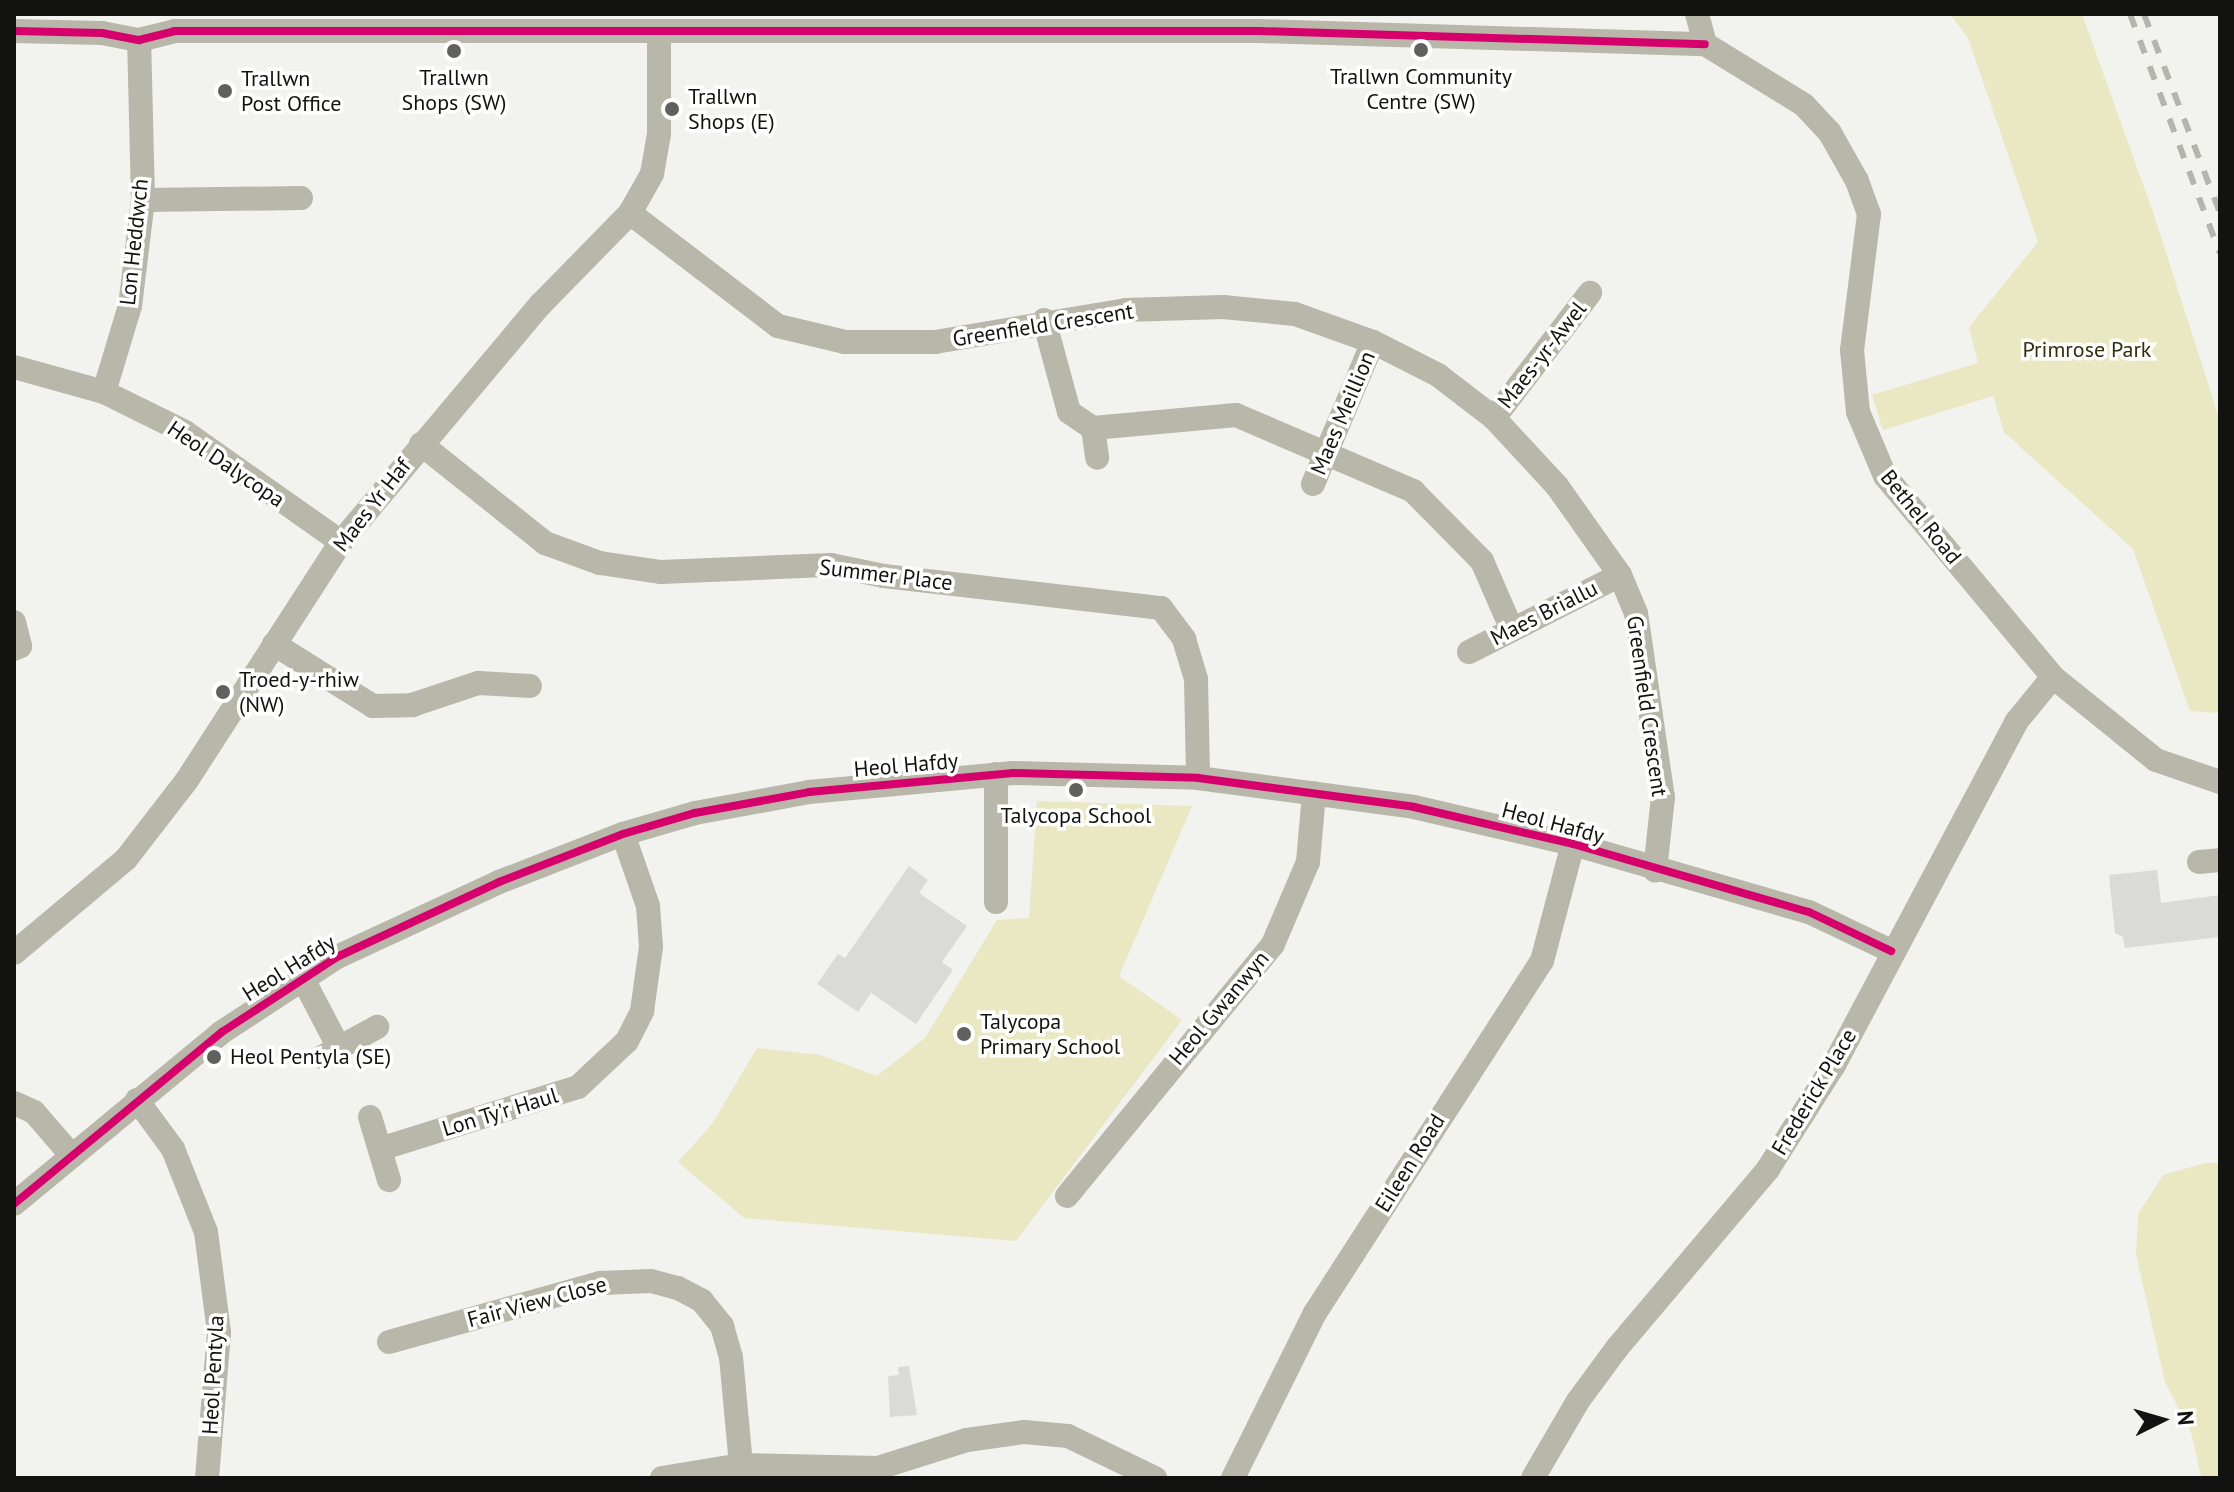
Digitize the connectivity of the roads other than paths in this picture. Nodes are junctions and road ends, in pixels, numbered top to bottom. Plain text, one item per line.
1 (1697, 14) edge
2 (760, 23) edge
3 (506, 24) edge
4 (14, 31) edge
5 (659, 32) junction
6 (139, 40) junction
7 (1705, 44) junction
8 (301, 198) dead end
9 (143, 200) junction
10 (630, 213) junction
11 (1590, 293) dead end
12 (1044, 320) junction
13 (1373, 342) junction
14 (14, 367) edge
15 (104, 392) junction
16 (1494, 418) junction
17 (1093, 428) junction
18 (421, 444) junction
19 (1325, 453) junction
20 (1097, 458) dead end
21 (1313, 484) dead end
22 (341, 542) junction
23 (1620, 575) junction
24 (14, 622) edge
25 (1512, 630) junction
26 (274, 644) junction
27 (14, 649) edge
28 (1469, 652) dead end
29 (2053, 677) junction
30 (530, 686) dead end
31 (996, 774) junction
32 (1198, 778) junction
33 (2220, 782) edge
34 (1314, 793) junction
35 (623, 834) junction
36 (1573, 844) junction
37 (1655, 871) junction
38 (996, 902) dead end
39 (1891, 951) junction
40 (14, 953) edge
41 (303, 979) junction
42 (377, 1027) dead end
43 (137, 1100) junction
44 (14, 1103) edge
45 (370, 1117) dead end
46 (380, 1149) junction
47 (72, 1156) junction
48 (389, 1180) dead end
49 (1067, 1196) dead end
50 (14, 1204) edge
51 (389, 1342) dead end
52 (741, 1465) junction
53 (848, 1474) edge
54 (207, 1477) edge
55 (662, 1478) edge
56 (1155, 1478) edge
57 (1233, 1478) edge
58 (1533, 1478) edge

1 - 7 street
2 - 5 street
2 - 7 street
3 - 5 street
3 - 6 street
4 - 6 street
5 - 10 street, Maes Yr Haf
6 - 9 street, Lon Heddwch
7 - 29 street, Bethel Road
8 - 9 street
9 - 15 street, Lon Heddwch
10 - 12 street, Greenfield Crescent
10 - 18 street, Maes Yr Haf
11 - 16 street, Maes-yr-Awel
12 - 13 street, Greenfield Crescent
12 - 17 street
13 - 16 street, Greenfield Crescent
13 - 19 street, Maes Meillion
14 - 15 street, Heol Dalycopa
15 - 22 street, Heol Dalycopa
16 - 23 street, Greenfield Crescent
17 - 19 street
17 - 20 street
18 - 22 street, Maes Yr Haf
18 - 32 street, Summer Place
19 - 21 street, Maes Meillion
19 - 25 street
22 - 26 street, Maes Yr Haf
23 - 25 street, Maes Briallu
23 - 37 street, Greenfield Crescent
24 - 27 street
25 - 28 street, Maes Briallu
26 - 30 street
26 - 40 street, Maes Yr Haf
29 - 33 street, Bethel Road
29 - 39 street, Frederick Place
31 - 32 street, Heol Hafdy
31 - 35 street, Heol Hafdy
31 - 38 street
32 - 34 street, Heol Hafdy
34 - 36 street, Heol Hafdy
34 - 49 street, Heol Gwanwyn
35 - 41 street, Heol Hafdy
35 - 46 street, Lon Ty'r Haul
36 - 37 street, Heol Hafdy
36 - 57 street, Eileen Road
37 - 39 street, Heol Hafdy
39 - 58 street, Frederick Place
41 - 42 street
41 - 43 street, Heol Hafdy
43 - 47 street, Heol Hafdy
43 - 54 street, Heol Pentyla
44 - 47 street
45 - 46 street
46 - 48 street
47 - 50 street, Heol Hafdy
51 - 52 street, Fair View Close
52 - 53 street
52 - 55 street
53 - 56 street

